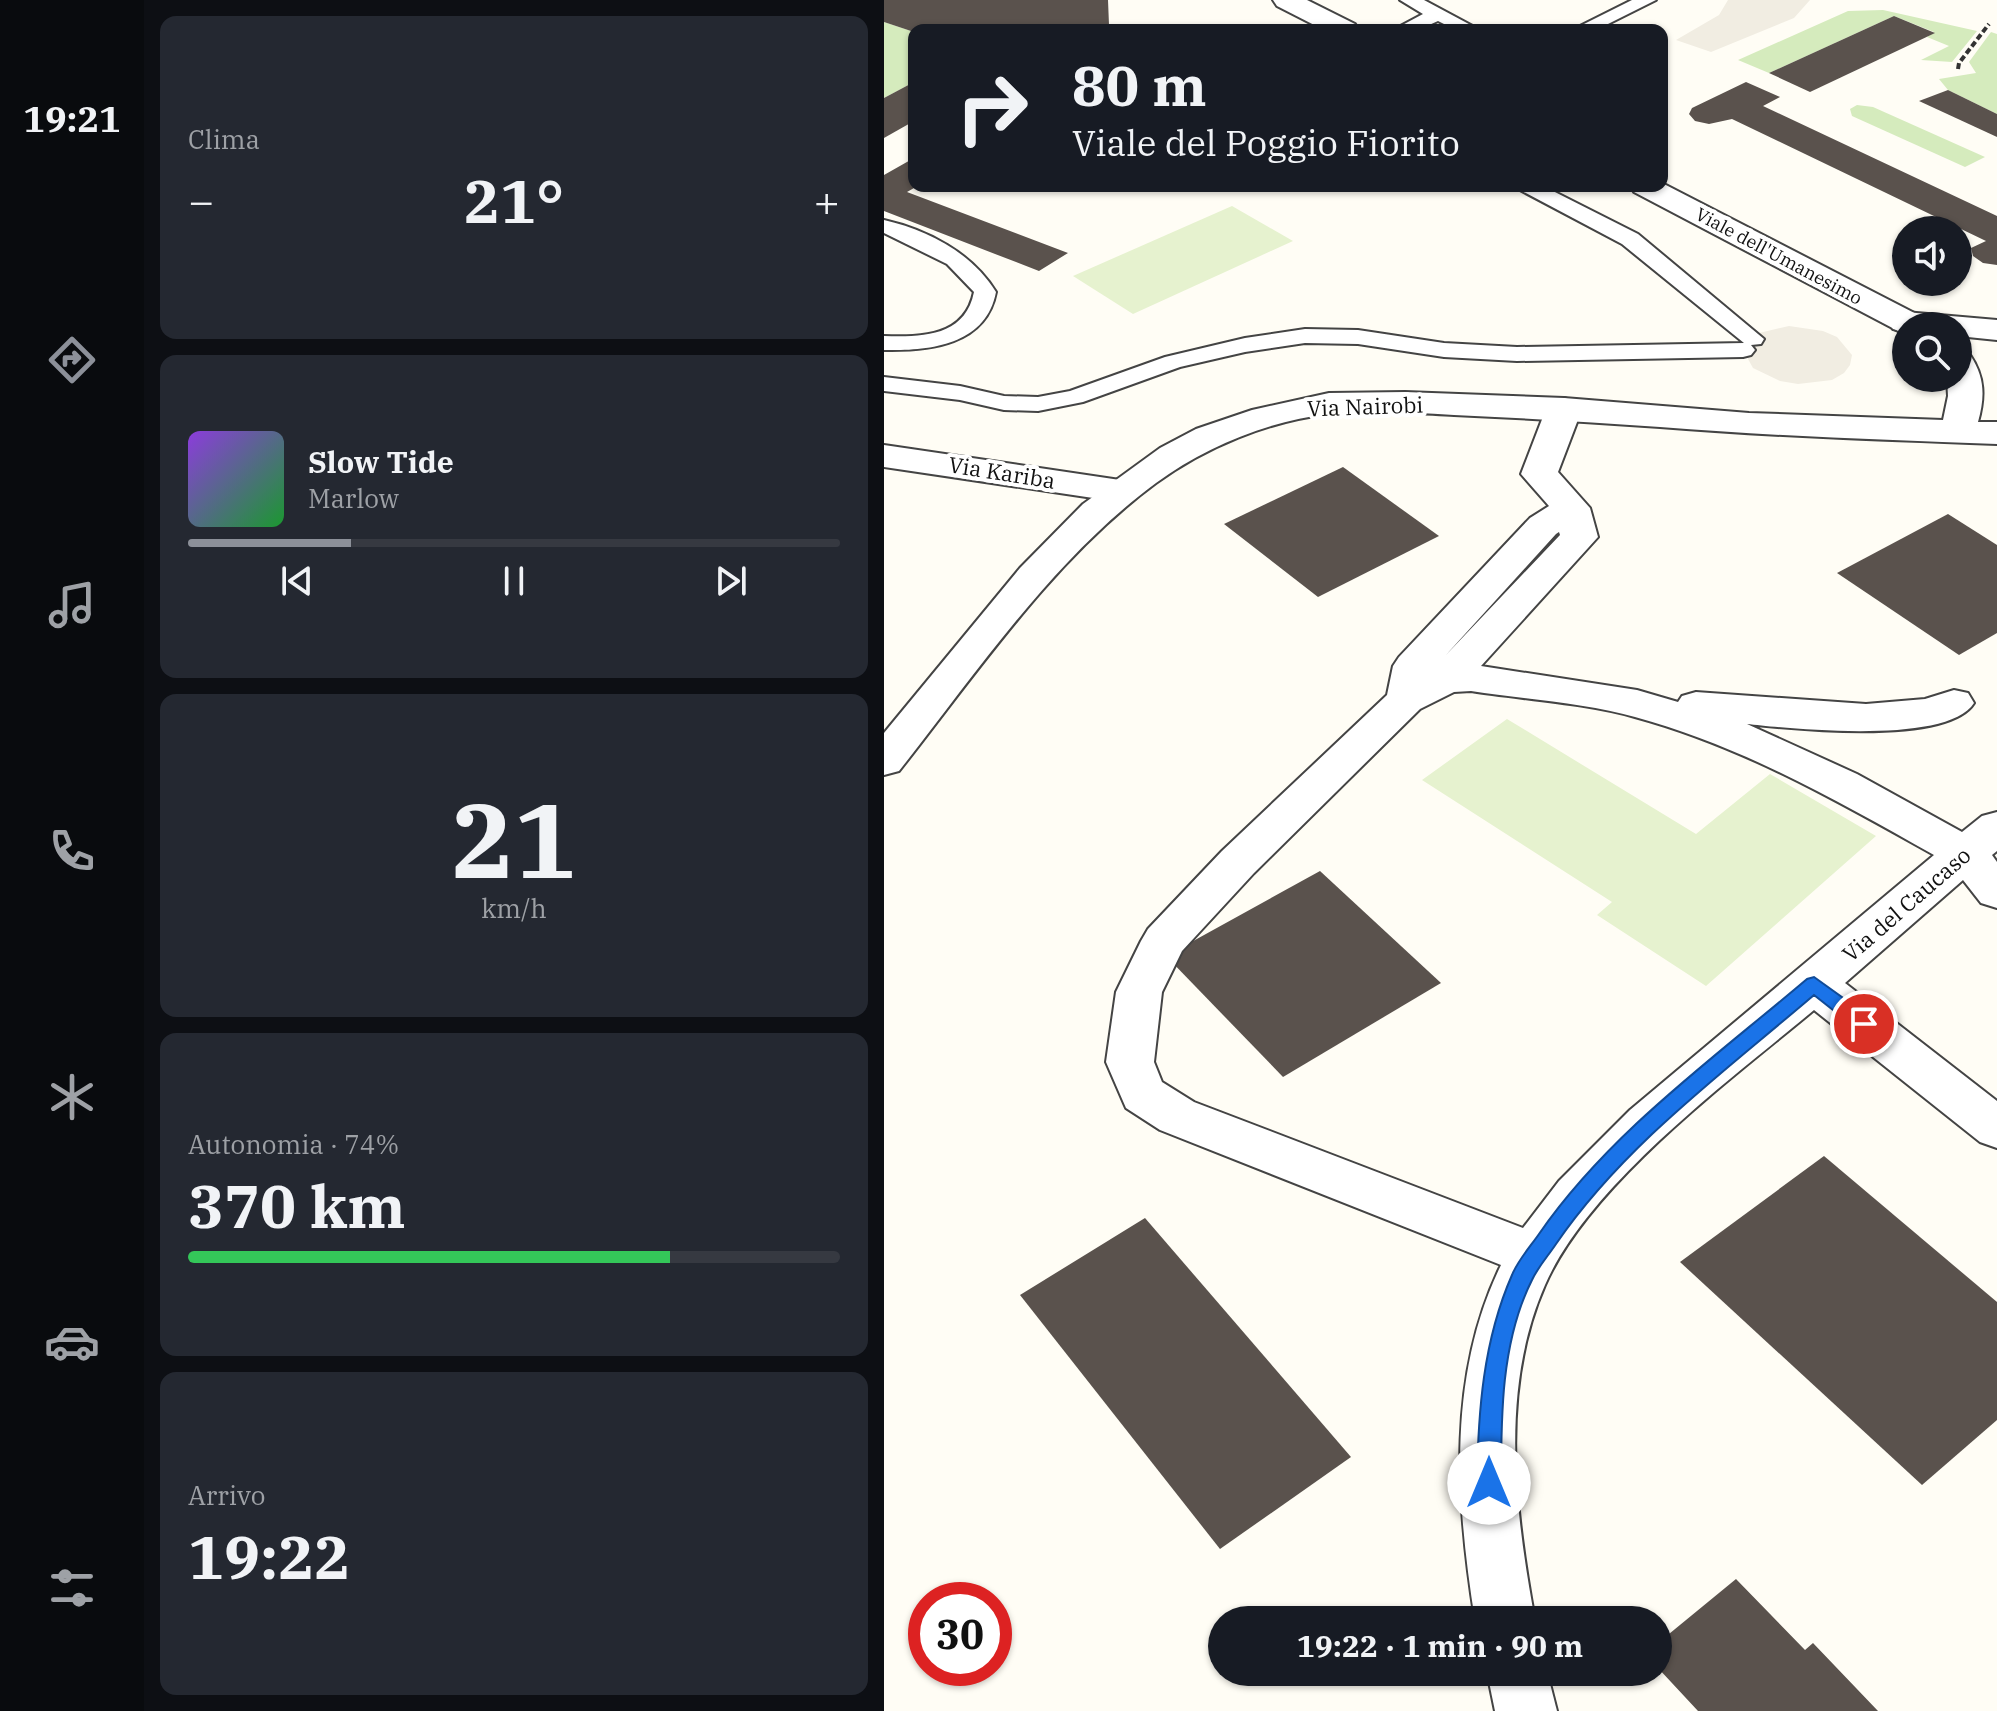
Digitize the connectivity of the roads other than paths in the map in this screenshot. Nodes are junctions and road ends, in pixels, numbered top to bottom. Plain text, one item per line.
1 (1286, 0) edge
2 (1409, 0) edge
3 (1647, 0) edge
4 (1333, 24) edge
5 (1451, 24) edge
6 (1594, 24) edge
7 (1539, 192) edge
8 (1656, 192) edge
9 (884, 226) edge
10 (1892, 316) edge
11 (1972, 328) edge
12 (1997, 330) edge
13 (884, 343) edge
14 (1972, 354) edge
15 (1997, 366) edge
16 (884, 384) edge
17 (1967, 392) edge
18 (1564, 409) junction
19 (1749, 424) junction
20 (1958, 431) junction
21 (1997, 433) edge
22 (884, 456) edge
23 (1997, 463) edge
24 (1120, 491) junction
25 (1571, 508) junction
26 (1446, 679) junction
27 (1406, 700) junction
28 (1637, 703) junction
29 (1954, 703) dead end
30 (884, 761) edge
31 (1981, 840) edge
32 (1997, 892) edge
33 (1814, 984) junction
34 (1997, 1128) edge
35 (1534, 1255) junction
36 (1503, 1606) edge
37 (1520, 1686) edge
38 (1526, 1711) edge

1 - 4 street
2 - 5 lane
3 - 6 lane
7 - 16 lane
8 - 10 street, Viale dell'Umanesimo
9 - 13 lane
11 - 12 street
14 - 15 street
17 - 20 street
18 - 19 street, Via Nairobi
18 - 24 street, Via Nairobi
18 - 25 street
19 - 20 street
19 - 23 street
20 - 21 street
22 - 24 street, Via Kariba
24 - 30 street, Via Nairobi
25 - 26 street
25 - 27 street
26 - 27 street
26 - 28 street
27 - 35 street
28 - 29 street
28 - 31 street
31 - 32 street
31 - 33 street, Via del Caucaso
33 - 34 street
33 - 35 street, Via del Caucaso
35 - 36 street, Via del Caucaso
37 - 38 street

